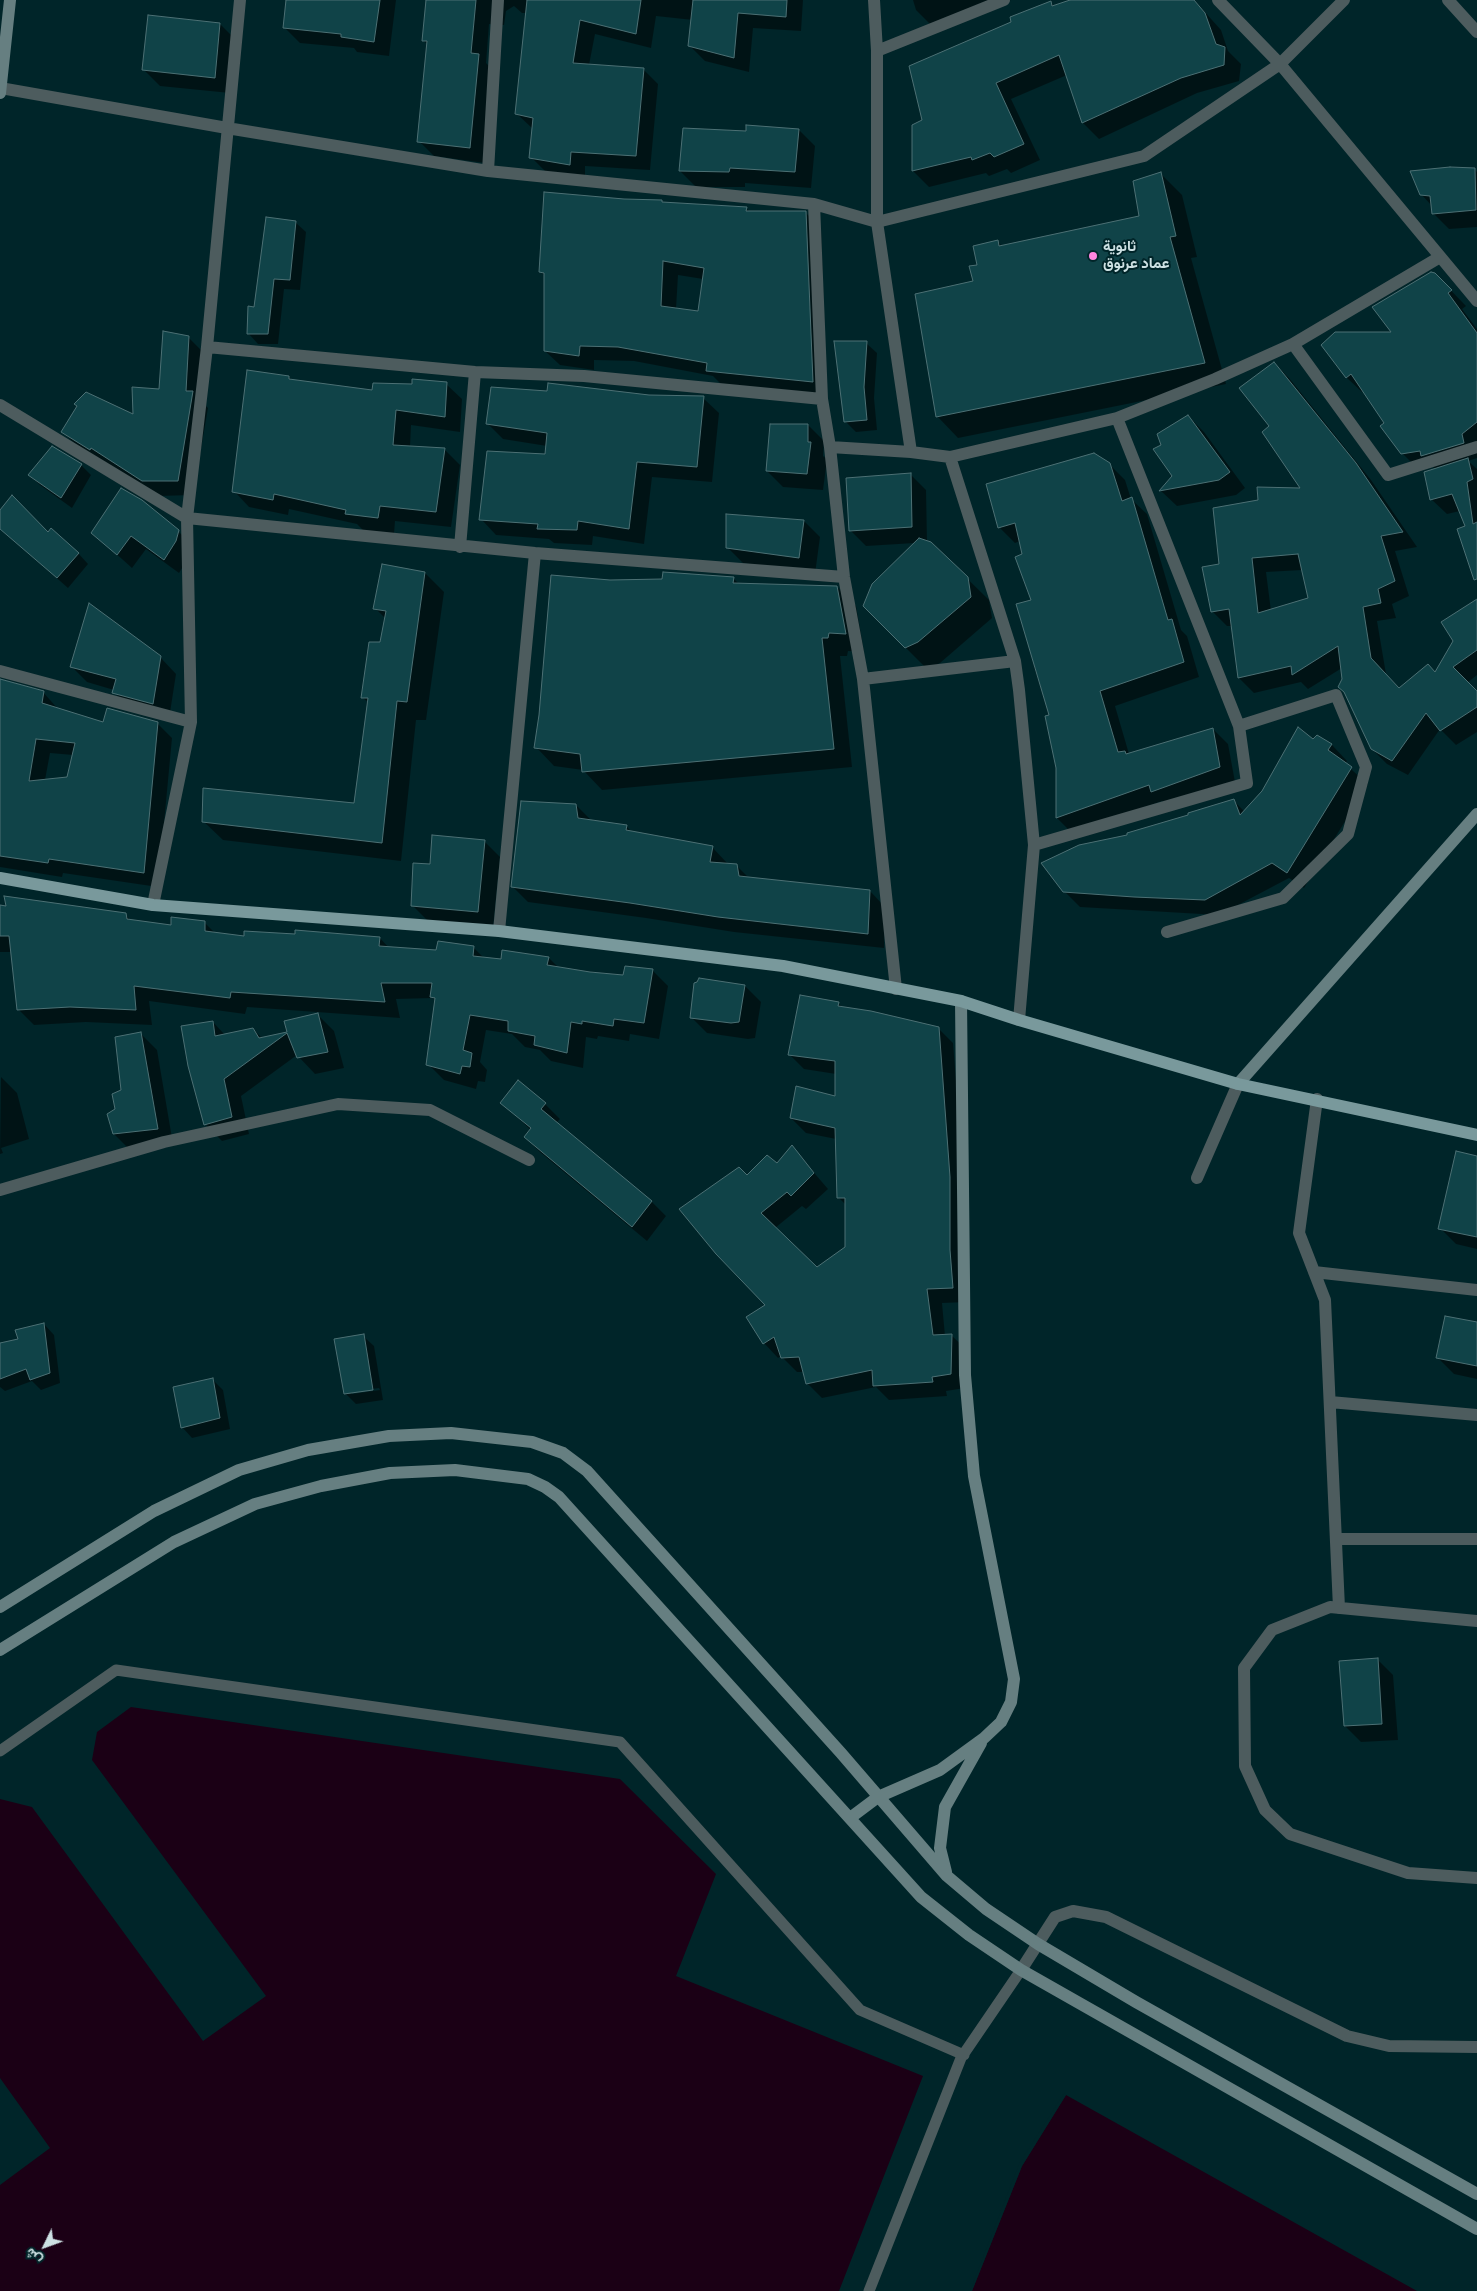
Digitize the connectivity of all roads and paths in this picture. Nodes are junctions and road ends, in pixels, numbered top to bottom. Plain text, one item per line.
1 (10, 0) edge
2 (240, 0) edge
3 (498, 0) edge
4 (874, 0) edge
5 (1004, 0) edge
6 (1218, 0) edge
7 (1344, 0) edge
8 (1448, 0) edge
9 (1477, 32) edge
10 (877, 50) junction
11 (1280, 64) junction
12 (0, 90) edge
13 (227, 128) junction
14 (488, 171) junction
15 (814, 204) junction
16 (877, 222) junction
17 (1440, 256) junction
18 (1477, 301) edge
19 (1293, 344) junction
20 (207, 347) junction
21 (475, 372) junction
22 (822, 399) junction
23 (0, 405) edge
24 (1117, 418) junction
25 (830, 447) junction
26 (1477, 447) edge
27 (911, 452) junction
28 (950, 457) junction
29 (188, 518) junction
30 (460, 546) junction
31 (535, 553) junction
32 (844, 577) junction
33 (1015, 661) junction
34 (0, 671) edge
35 (863, 679) junction
36 (191, 722) junction
37 (1238, 726) junction
38 (1477, 814) edge
39 (1034, 845) junction
40 (0, 878) edge
41 (153, 905) junction
42 (498, 931) junction
43 (1167, 932) dead end
44 (896, 989) junction
45 (962, 1001) junction
46 (1018, 1020) junction
47 (1238, 1084) junction
48 (1317, 1100) junction
49 (1477, 1135) edge
50 (529, 1160) dead end
51 (1197, 1178) dead end
52 (0, 1190) edge
53 (1314, 1272) junction
54 (1477, 1290) edge
55 (1330, 1402) junction
56 (1477, 1415) edge
57 (1336, 1539) junction
58 (1477, 1539) edge
59 (0, 1607) edge
60 (1339, 1608) junction
61 (1477, 1621) edge
62 (0, 1650) edge
63 (984, 1738) junction
64 (0, 1751) edge
65 (878, 1797) junction
66 (850, 1818) junction
67 (948, 1876) junction
68 (1477, 1878) edge
69 (1038, 1944) junction
70 (1021, 1970) junction
71 (1477, 2047) edge
72 (964, 2054) junction
73 (1477, 2194) edge
74 (1477, 2229) edge
75 (869, 2291) edge

1 - 12 street
2 - 13 street
3 - 14 street
4 - 10 street
5 - 10 street
6 - 11 street
7 - 11 street
8 - 9 street
10 - 16 street
11 - 16 street
11 - 17 street
12 - 13 street
13 - 14 street
13 - 20 street
14 - 15 street
15 - 16 street
15 - 22 street
16 - 27 street
17 - 18 street
17 - 19 street
19 - 24 street
19 - 26 street
20 - 21 street
20 - 29 street
21 - 22 street
21 - 30 street
22 - 25 street
23 - 29 street
24 - 28 street
24 - 37 street
25 - 27 street
25 - 32 street
27 - 28 street
28 - 33 street
29 - 30 street
29 - 36 street
30 - 31 street
31 - 32 street
31 - 42 street
32 - 35 street
33 - 35 street
33 - 39 street
34 - 36 street
35 - 44 street
36 - 41 street
37 - 39 street
37 - 43 street
38 - 47 street
39 - 46 street
40 - 41 main road
41 - 42 main road
42 - 44 main road
44 - 45 main road
45 - 46 main road
45 - 63 street
46 - 47 main road
47 - 48 main road
47 - 51 street
48 - 49 main road
48 - 53 street
50 - 52 street
53 - 54 street
53 - 55 street
55 - 56 street
55 - 57 street
57 - 58 street
57 - 60 street
59 - 65 street
60 - 61 street
60 - 68 street
62 - 66 street
63 - 65 street
63 - 67 street
64 - 72 lane
65 - 66 street
65 - 67 street
66 - 70 street
67 - 69 street
69 - 70 street
69 - 71 street
69 - 73 street
70 - 72 lane
70 - 74 street
72 - 75 lane

